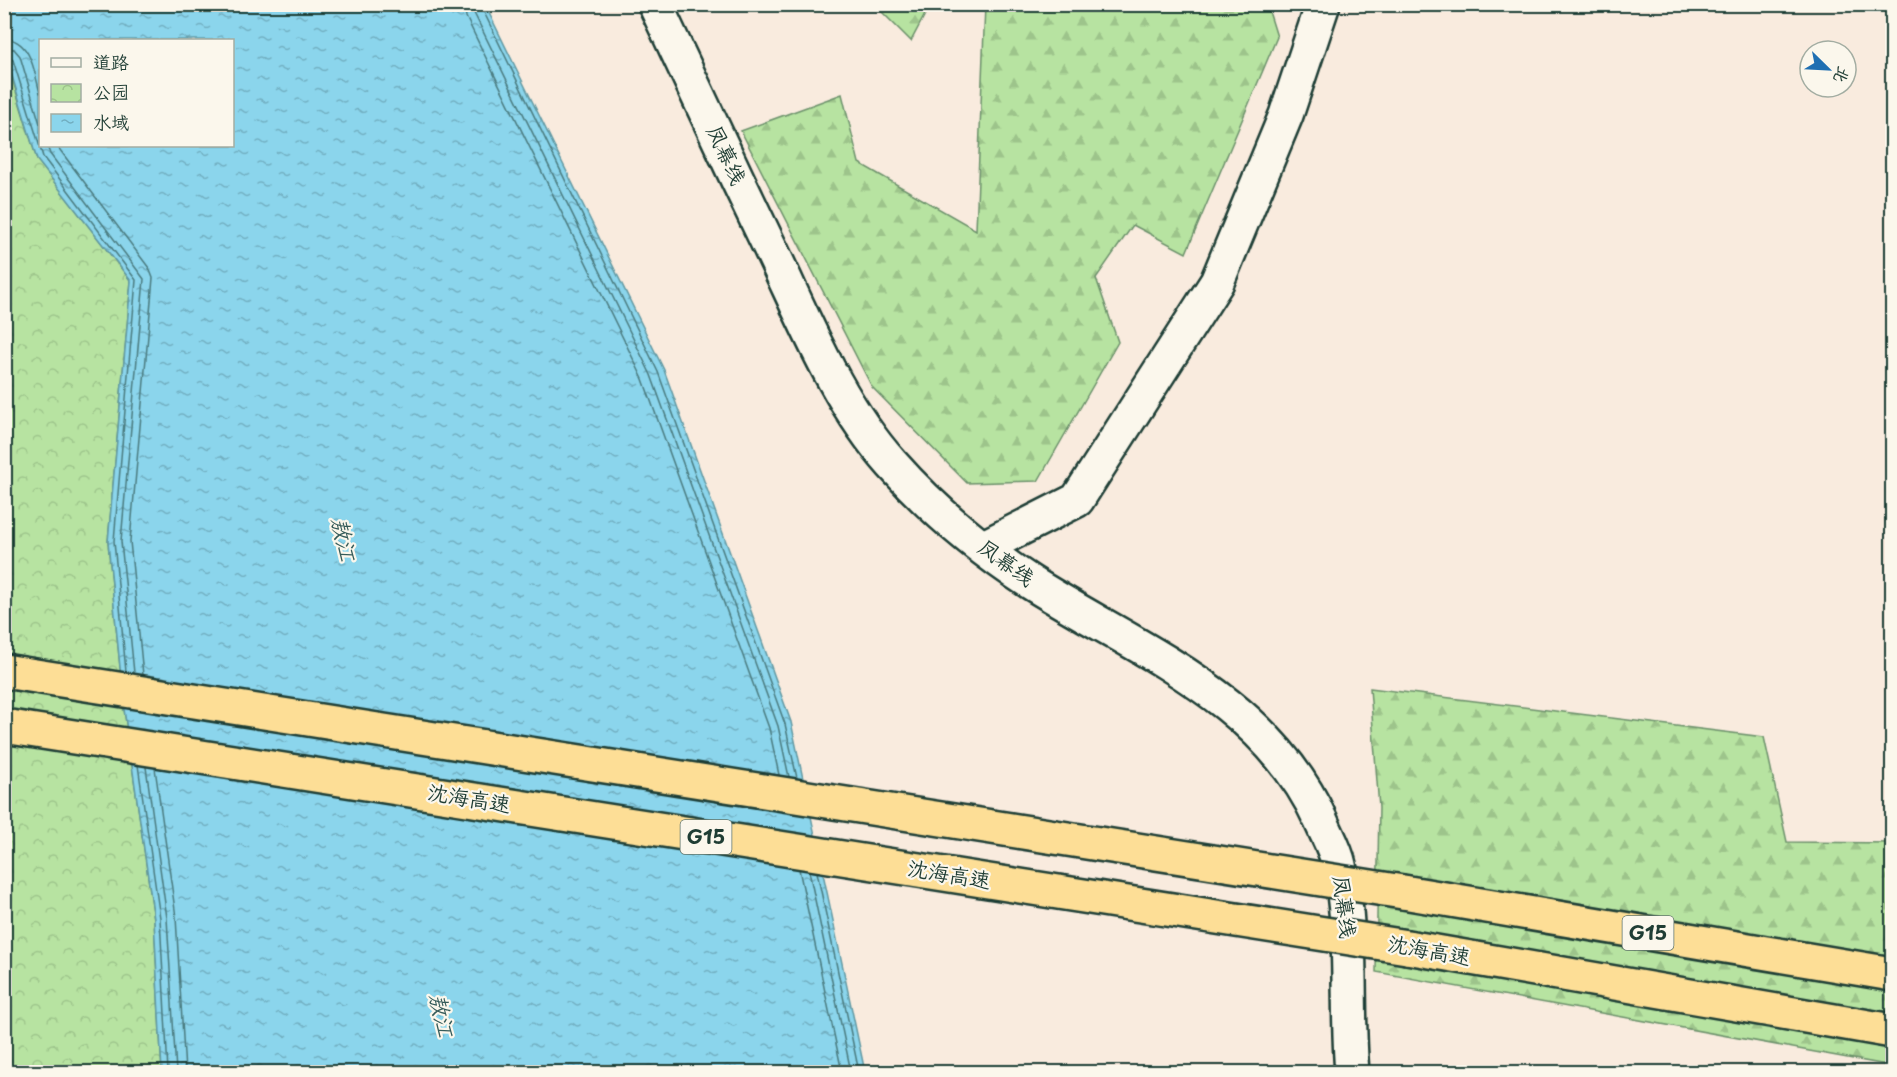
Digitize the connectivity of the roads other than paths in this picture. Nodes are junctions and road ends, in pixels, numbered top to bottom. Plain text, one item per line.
1 (655, 4) edge
2 (1323, 4) edge
3 (984, 547) junction
4 (4, 671) edge
5 (4, 726) edge
6 (1893, 975) edge
7 (1893, 1032) edge
8 (1352, 1072) edge

1 - 3 main road, 凤幕线
2 - 3 main road
3 - 8 main road, 凤幕线
4 - 6 highway, G15, bridge
5 - 7 highway, 沈海高速 / G15, bridge

